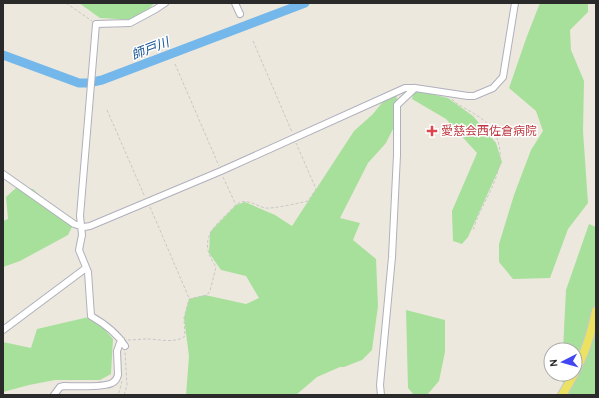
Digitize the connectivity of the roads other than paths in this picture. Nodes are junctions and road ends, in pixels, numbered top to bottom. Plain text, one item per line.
1 (165, 3) edge
2 (235, 3) edge
3 (515, 3) edge
4 (240, 14) dead end
5 (415, 88) junction
6 (3, 174) edge
7 (80, 226) junction
8 (86, 268) junction
9 (596, 311) edge
10 (3, 330) edge
11 (121, 340) junction
12 (125, 346) road end
13 (54, 395) edge
14 (381, 395) edge
15 (562, 395) edge

1 - 7 street
2 - 4 street
3 - 5 street
5 - 7 street
5 - 14 street
6 - 7 street
7 - 8 street
8 - 10 street
8 - 11 street
9 - 15 main road
11 - 12 street
11 - 13 street

